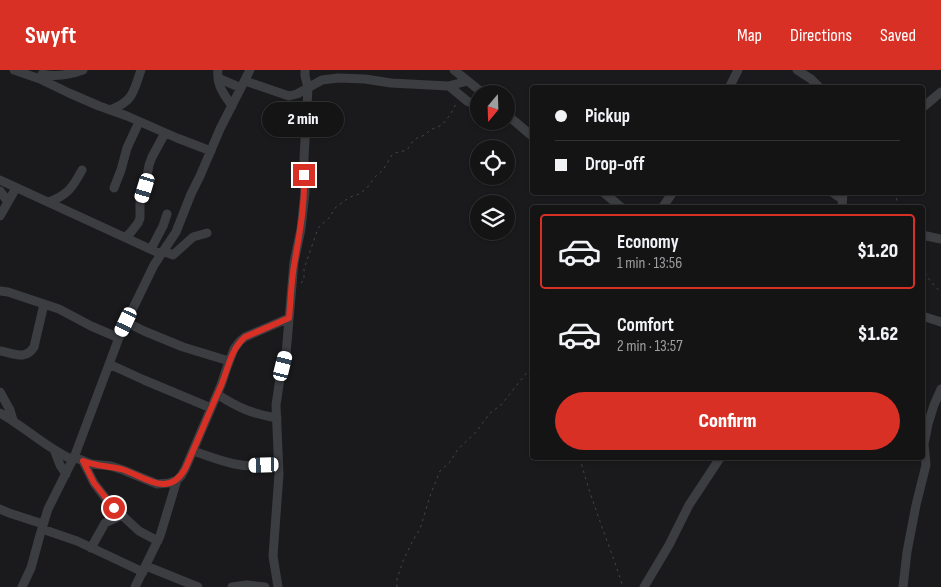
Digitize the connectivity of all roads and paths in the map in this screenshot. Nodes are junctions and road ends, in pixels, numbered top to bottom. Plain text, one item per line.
1 (14, 70) edge
2 (83, 70) edge
3 (140, 70) edge
4 (250, 70) edge
5 (305, 70) edge
6 (454, 70) edge
7 (738, 70) edge
8 (798, 70) edge
9 (40, 73) edge
10 (218, 74) edge
11 (468, 81) junction
12 (243, 85) junction
13 (473, 85) edge
14 (730, 85) edge
15 (817, 85) edge
16 (449, 86) junction
17 (308, 88) junction
18 (941, 92) edge
19 (458, 94) junction
20 (127, 101) junction
21 (470, 103) edge
22 (925, 105) edge
23 (232, 106) junction
24 (110, 110) junction
25 (136, 120) junction
26 (515, 122) edge
27 (165, 133) junction
28 (530, 134) edge
29 (211, 151) junction
30 (82, 170) dead end
31 (0, 180) edge
32 (16, 188) junction
33 (114, 188) dead end
34 (0, 191) edge
35 (607, 195) edge
36 (8, 202) junction
37 (48, 202) junction
38 (618, 205) edge
39 (167, 214) dead end
40 (0, 216) edge
41 (206, 232) dead end
42 (925, 236) edge
43 (126, 237) junction
44 (941, 239) edge
45 (151, 249) junction
46 (162, 253) junction
47 (925, 272) edge
48 (292, 289) junction
49 (0, 291) edge
50 (941, 293) edge
51 (44, 304) junction
52 (925, 317) edge
53 (289, 318) junction
54 (126, 322) junction
55 (941, 322) edge
56 (119, 338) junction
57 (0, 351) edge
58 (229, 361) junction
59 (109, 364) junction
60 (530, 369) edge
61 (941, 389) edge
62 (0, 392) edge
63 (217, 394) junction
64 (211, 408) junction
65 (0, 412) edge
66 (277, 418) junction
67 (13, 420) junction
68 (925, 436) edge
69 (193, 451) junction
70 (55, 452) junction
71 (925, 458) edge
72 (73, 459) junction
73 (278, 460) junction
74 (581, 460) edge
75 (719, 460) edge
76 (83, 461) junction
77 (66, 474) junction
78 (177, 480) junction
79 (0, 509) edge
80 (122, 515) junction
81 (43, 526) junction
82 (158, 541) junction
83 (92, 548) junction
84 (145, 569) junction
85 (22, 587) edge
86 (135, 587) edge
87 (198, 587) edge
88 (232, 587) edge
89 (265, 587) edge
90 (278, 587) edge
91 (397, 587) edge
92 (623, 587) edge
93 (644, 587) edge
94 (903, 587) edge

1 - 9 street
2 - 9 street
3 - 20 street
4 - 12 street
5 - 17 street
6 - 11 street
7 - 14 street
8 - 15 street
9 - 24 street
10 - 12 street
10 - 23 street
11 - 13 street
11 - 16 street
12 - 17 street
12 - 23 street
16 - 17 street
16 - 19 street
17 - 48 street
18 - 22 street
19 - 21 street
19 - 48 path
20 - 24 street
20 - 25 street
23 - 29 street
24 - 25 street
25 - 27 street
25 - 33 street
26 - 28 street
27 - 29 street
27 - 43 street
29 - 46 street
30 - 37 street
31 - 32 street
32 - 36 street
32 - 37 street
34 - 36 street
35 - 38 street
36 - 40 street
37 - 43 street
39 - 45 street
41 - 46 street
42 - 44 street
43 - 45 street
45 - 46 street
46 - 54 street
47 - 50 path
48 - 53 street
49 - 51 street
51 - 56 street
51 - 57 street
52 - 55 street
53 - 58 street
53 - 66 street
54 - 56 street
54 - 58 street
56 - 59 street
58 - 63 street
59 - 64 street
59 - 72 street
60 - 91 path
61 - 68 street
62 - 67 street
63 - 64 street
63 - 66 street
64 - 69 street
65 - 67 street
66 - 73 street
67 - 70 street
69 - 73 street
69 - 78 street
70 - 72 street
70 - 77 street
71 - 94 street
72 - 76 street
72 - 77 street
73 - 90 street
74 - 92 path
75 - 93 street
76 - 78 street
76 - 80 street
77 - 81 street
78 - 82 street
79 - 81 street
80 - 82 street
80 - 83 street
81 - 83 street
81 - 85 street
82 - 84 street
83 - 84 street
84 - 86 street
84 - 87 street
88 - 89 street

